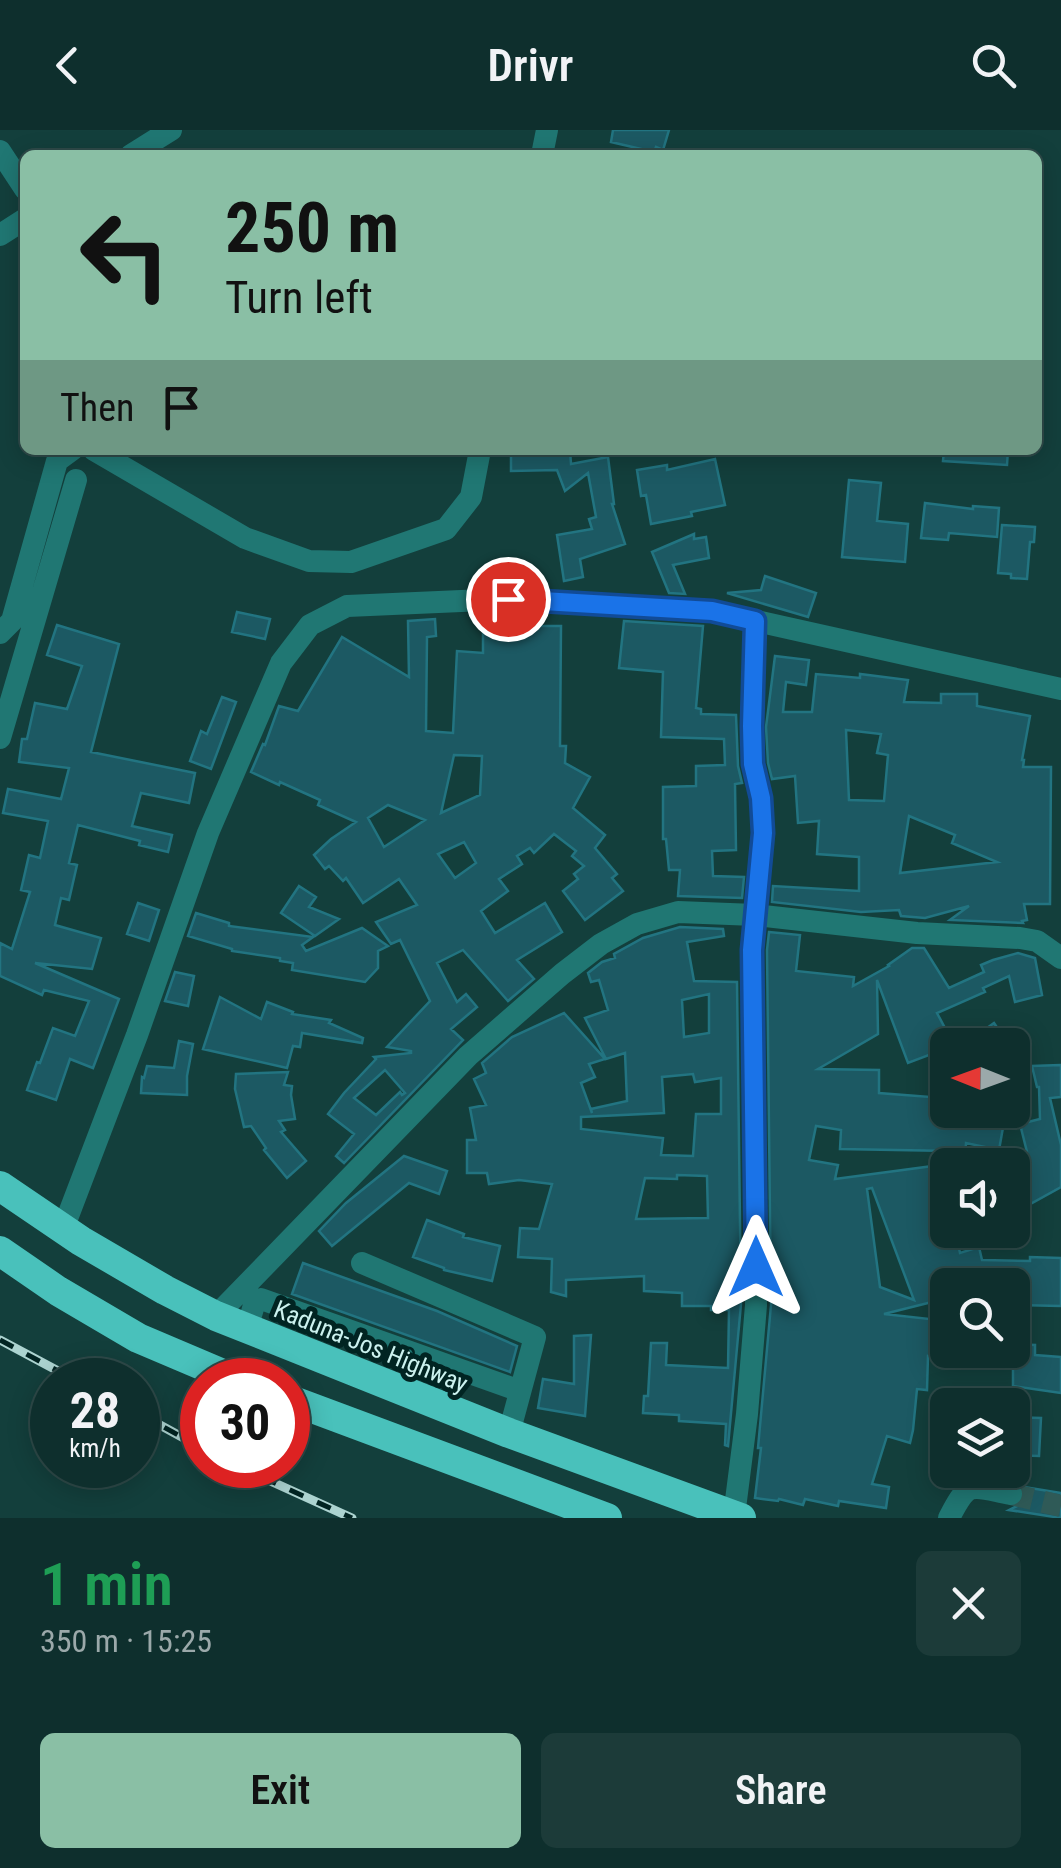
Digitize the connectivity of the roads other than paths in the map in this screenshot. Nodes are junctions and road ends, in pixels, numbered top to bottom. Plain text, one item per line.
1 (8, 130) edge
2 (0, 148) edge
3 (20, 181) edge
4 (65, 455) edge
5 (103, 455) edge
6 (479, 455) edge
7 (76, 480) dead end
8 (755, 621) junction
9 (0, 633) edge
10 (1061, 689) edge
11 (0, 738) edge
12 (755, 915) junction
13 (1061, 958) edge
14 (0, 1186) edge
15 (63, 1229) junction
16 (0, 1251) edge
17 (362, 1262) dead end
18 (216, 1316) junction
19 (247, 1329) junction
20 (185, 1358) edge
21 (520, 1391) junction
22 (310, 1407) edge
23 (509, 1433) junction
24 (1011, 1494) tunnel mouth
25 (737, 1517) edge
26 (607, 1518) edge
27 (949, 1518) edge

1 - 2 street
2 - 3 street
4 - 9 street
5 - 6 street
7 - 11 street
8 - 10 street
8 - 12 street
8 - 15 street
12 - 13 street
12 - 18 street
12 - 25 street
14 - 15 highway, Kaduna-Jos Highway
15 - 18 highway, Kaduna-Jos Highway
16 - 20 highway
17 - 21 street
18 - 19 highway, Kaduna-Jos Highway
19 - 21 street
19 - 23 highway, Kaduna-Jos Highway
21 - 23 street
22 - 26 highway
23 - 25 highway, Kaduna-Jos Highway
24 - 27 street

